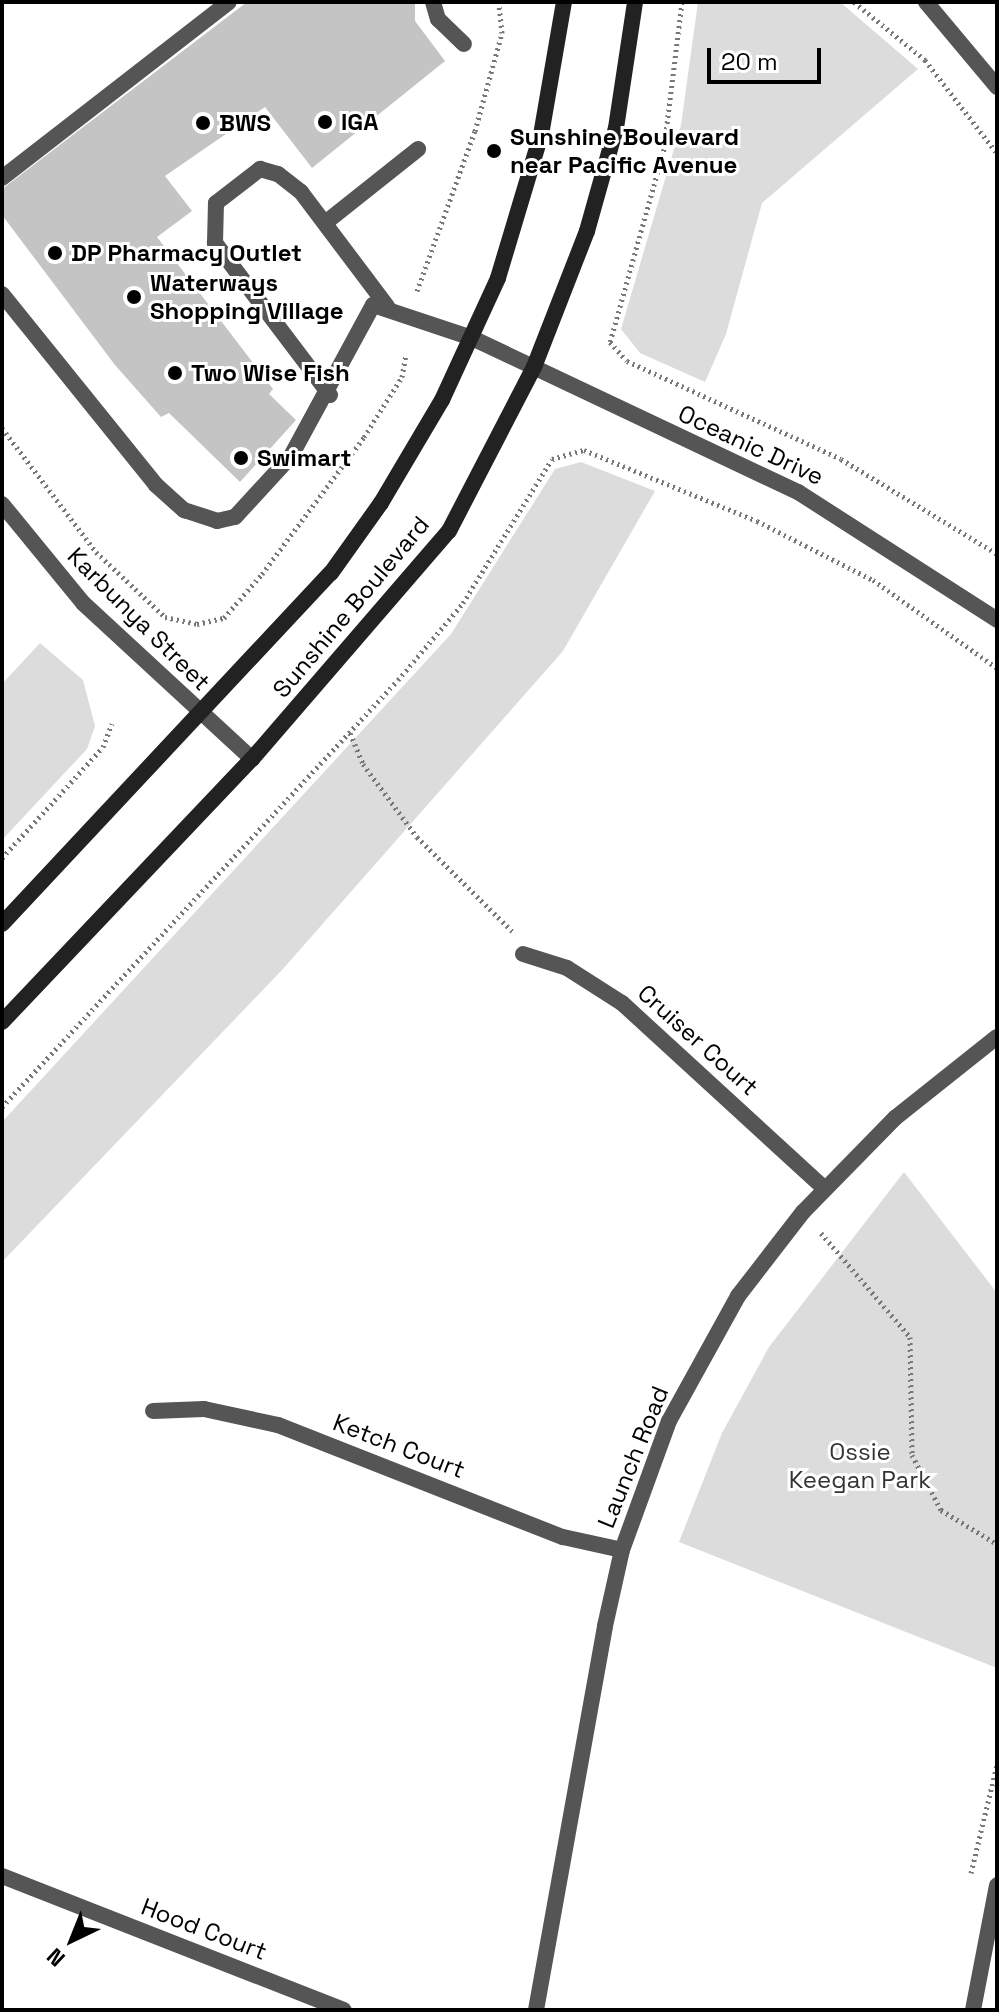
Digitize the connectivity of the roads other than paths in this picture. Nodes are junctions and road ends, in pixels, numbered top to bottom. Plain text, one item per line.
1 (229, 2) edge
2 (433, 2) edge
3 (564, 2) edge
4 (635, 2) edge
5 (926, 2) edge
6 (464, 44) dead end
7 (997, 87) edge
8 (418, 149) dead end
9 (2, 178) edge
10 (325, 223) junction
11 (2, 294) edge
12 (380, 306) junction
13 (472, 338) junction
14 (534, 367) junction
15 (330, 395) junction
16 (2, 504) edge
17 (997, 620) edge
18 (201, 715) junction
19 (252, 759) junction
20 (2, 924) edge
21 (523, 954) road end
22 (2, 1022) edge
23 (997, 1037) edge
24 (824, 1188) junction
25 (153, 1411) dead end
26 (622, 1550) junction
27 (2, 1876) edge
28 (997, 1885) edge
29 (344, 2010) edge
30 (536, 2010) edge
31 (973, 2010) edge

1 - 9 street
2 - 6 street
3 - 13 main road, Sunshine Boulevard
4 - 14 main road, Sunshine Boulevard
5 - 7 street
8 - 10 street
10 - 12 street
10 - 15 street
11 - 15 street
12 - 13 street, Oceanic Drive
12 - 15 street
13 - 14 street, Oceanic Drive
13 - 18 main road, Sunshine Boulevard
14 - 17 street, Oceanic Drive
14 - 19 main road, Sunshine Boulevard
16 - 18 street, Karbunya Street
18 - 19 street, Karbunya Street
18 - 20 main road, Sunshine Boulevard
19 - 22 main road, Sunshine Boulevard
21 - 24 street, Cruiser Court
23 - 24 street, Launch Road
24 - 26 street, Launch Road
25 - 26 street, Ketch Court
26 - 30 street, Launch Road
27 - 29 street, Hood Court
28 - 31 street

